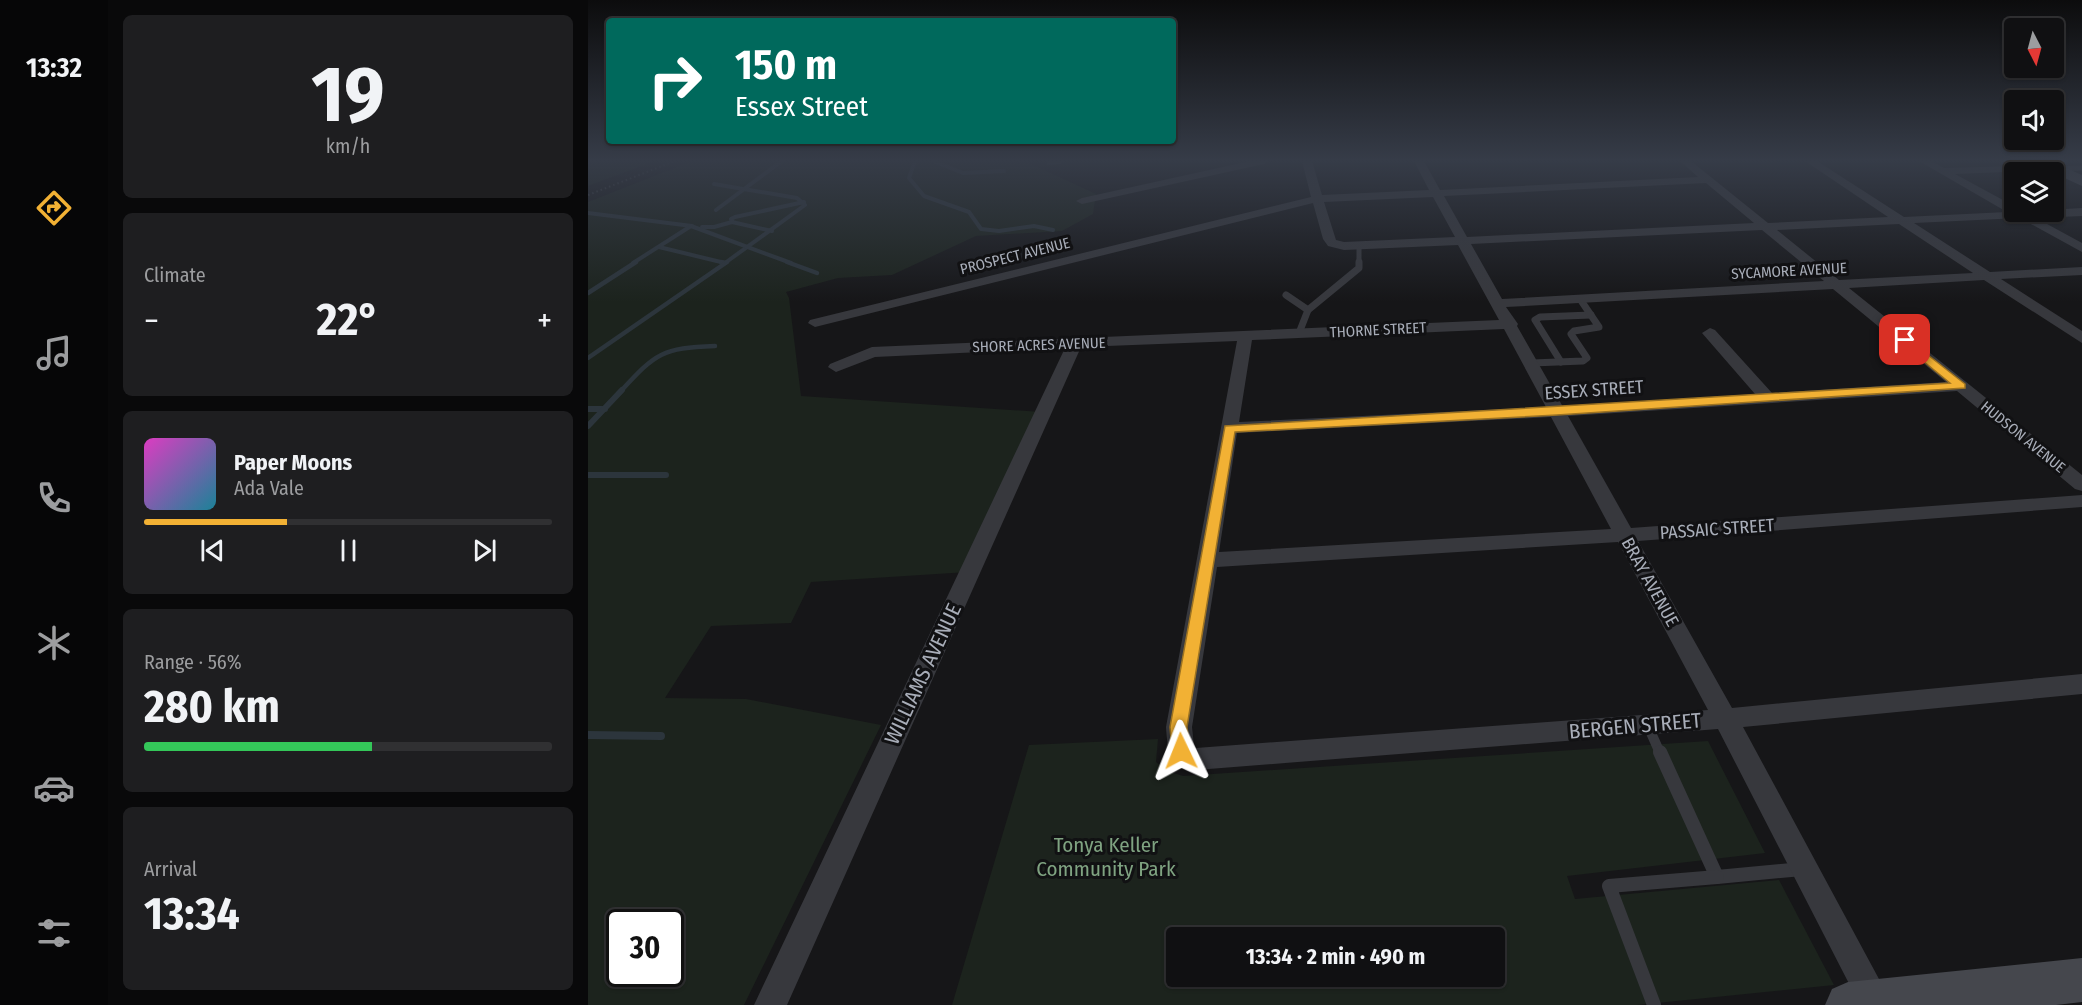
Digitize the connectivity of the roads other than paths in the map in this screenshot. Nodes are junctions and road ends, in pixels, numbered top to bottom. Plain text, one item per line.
1 (1281, 208) edge
2 (1320, 208) edge
3 (1446, 208) edge
4 (1743, 208) edge
5 (1883, 208) edge
6 (2064, 212) edge
7 (2082, 212) edge
8 (2004, 213) edge
9 (1903, 221) junction
10 (2036, 222) edge
11 (1766, 227) junction
12 (1463, 240) junction
13 (1359, 245) junction
14 (2082, 248) edge
15 (2082, 271) edge
16 (1987, 277) junction
17 (1837, 285) junction
18 (1286, 295) dead end
19 (1580, 299) junction
20 (1498, 303) junction
21 (1308, 310) junction
22 (1591, 315) junction
23 (815, 323) dead end
24 (1510, 324) junction
25 (1299, 333) junction
26 (1710, 333) dead end
27 (1245, 336) junction
28 (2082, 338) edge
29 (1075, 344) junction
30 (1561, 362) junction
31 (1532, 363) junction
32 (836, 367) dead end
33 (1960, 386) junction
34 (1767, 398) junction
35 (1557, 412) junction
36 (1229, 428) junction
37 (2082, 485) edge
38 (2082, 501) edge
39 (1624, 536) junction
40 (1208, 560) junction
41 (2082, 684) edge
42 (1725, 718) junction
43 (1648, 726) junction
44 (1804, 869) junction
45 (1717, 877) junction
46 (2074, 985) edge
47 (1867, 1004) edge
48 (771, 1005) edge
49 (1654, 1005) edge

1 - 23 street, PROSPECT AVENUE
2 - 13 street
3 - 12 street, BRAY AVENUE
4 - 11 street, HUDSON AVENUE
5 - 9 street
6 - 7 street
8 - 9 street
9 - 11 street
9 - 16 street
10 - 14 street
11 - 12 street
11 - 17 street, HUDSON AVENUE
12 - 13 street
12 - 20 street, BRAY AVENUE
13 - 21 lane
15 - 16 street, SYCAMORE AVENUE
16 - 17 street, SYCAMORE AVENUE
16 - 28 street
17 - 19 street, SYCAMORE AVENUE
17 - 33 street, HUDSON AVENUE
18 - 21 lane
19 - 20 street, SYCAMORE AVENUE
19 - 22 lane
20 - 24 street, BRAY AVENUE
21 - 25 lane
22 - 30 lane
22 - 30 lane
24 - 25 street, THORNE STREET
24 - 31 street, BRAY AVENUE
25 - 27 street, THORNE STREET
26 - 34 street
27 - 29 street, SHORE ACRES AVENUE
27 - 36 street
29 - 32 street, SHORE ACRES AVENUE
29 - 48 street, WILLIAMS AVENUE
30 - 31 lane
31 - 35 street, BRAY AVENUE
33 - 34 street, ESSEX STREET
33 - 37 street, HUDSON AVENUE
34 - 35 street, ESSEX STREET
35 - 36 street, ESSEX STREET
35 - 39 street, BRAY AVENUE
36 - 40 street
38 - 39 street, PASSAIC STREET
39 - 40 street, PASSAIC STREET
39 - 42 street, BRAY AVENUE
40 - 43 street, BERGEN STREET
41 - 42 street, BERGEN STREET
42 - 43 street, BERGEN STREET
42 - 44 street, BRAY AVENUE
43 - 45 lane
44 - 45 lane
44 - 47 street, BRAY AVENUE
45 - 49 lane
46 - 47 street

